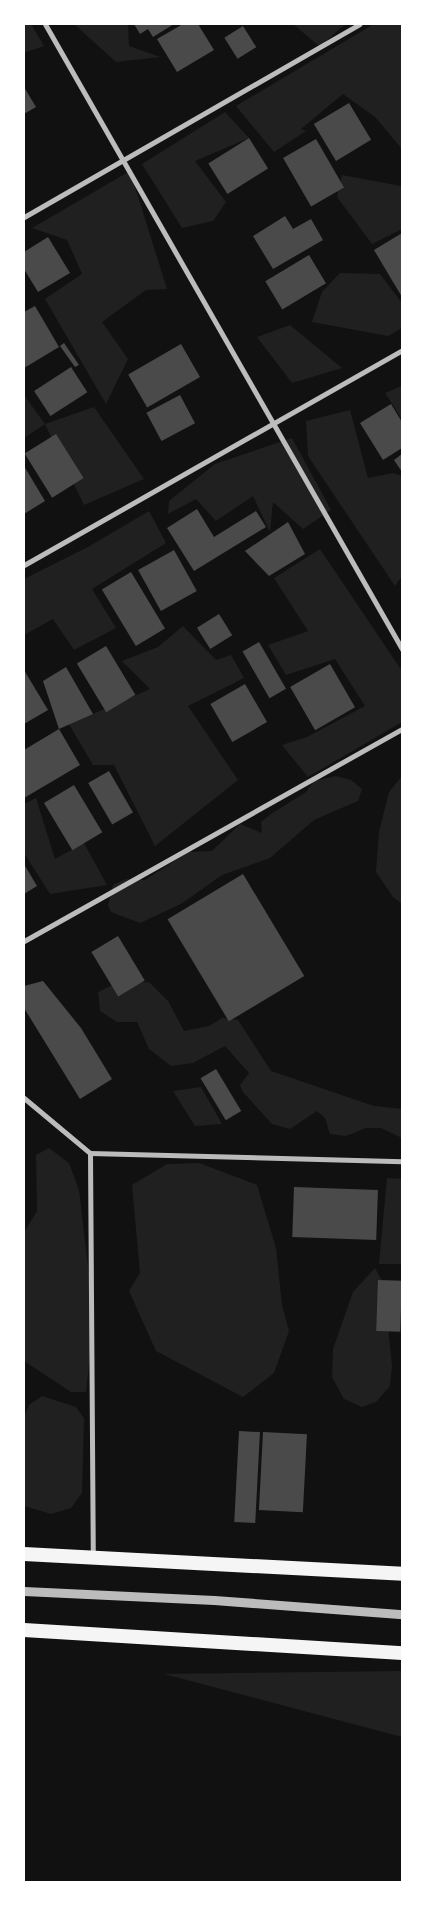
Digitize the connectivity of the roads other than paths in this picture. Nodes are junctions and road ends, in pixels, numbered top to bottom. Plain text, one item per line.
1 (45, 24) edge
2 (359, 24) edge
3 (124, 160) junction
4 (24, 217) edge
5 (402, 350) edge
6 (273, 423) junction
7 (24, 565) edge
8 (402, 648) edge
9 (402, 729) edge
10 (24, 941) edge
11 (24, 1098) edge
12 (90, 1153) junction
13 (402, 1161) edge
14 (24, 1554) edge
15 (93, 1556) junction
16 (402, 1574) edge
17 (24, 1591) edge
18 (402, 1614) edge
19 (24, 1630) edge
20 (402, 1653) edge

1 - 3 street
2 - 3 street
3 - 4 street
3 - 6 street
5 - 6 street
6 - 7 street
6 - 8 street
9 - 10 street
11 - 12 street
12 - 13 street
12 - 15 street
14 - 15 highway
15 - 16 highway
17 - 18 street
19 - 20 highway

